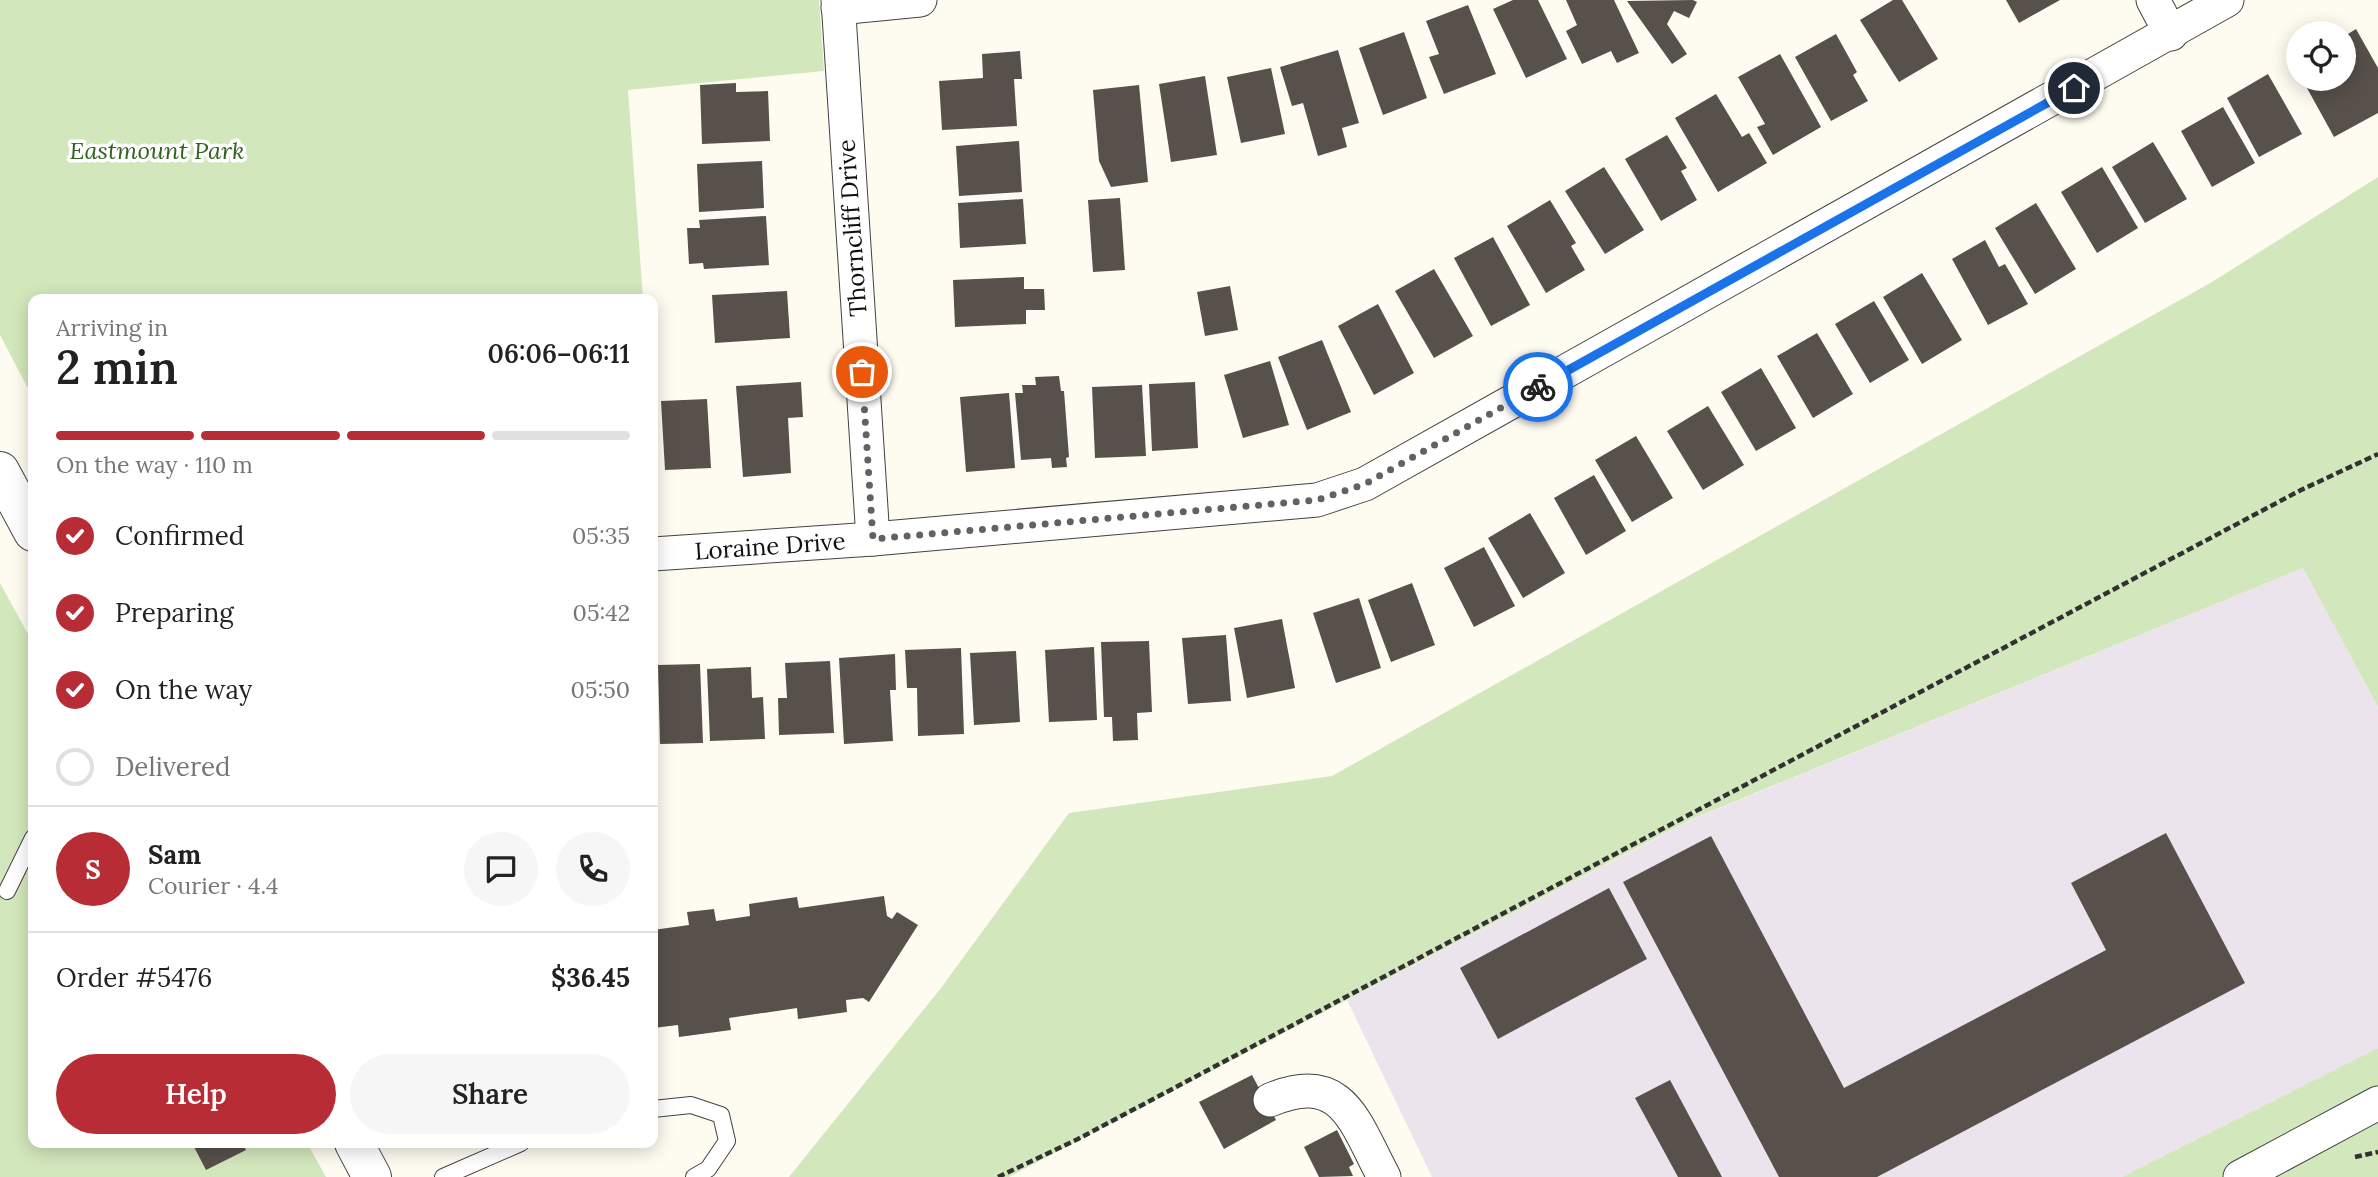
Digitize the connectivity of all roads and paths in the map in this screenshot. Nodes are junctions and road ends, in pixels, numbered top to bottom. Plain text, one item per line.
1 (919, 0) edge
2 (2153, 0) edge
3 (2227, 0) edge
4 (838, 4) edge
5 (2171, 34) junction
6 (2378, 454) edge
7 (0, 471) edge
8 (28, 523) edge
9 (873, 539) junction
10 (658, 554) edge
11 (28, 848) edge
12 (6, 891) dead end
13 (1270, 1100) dead end
14 (2378, 1103) edge
15 (658, 1108) edge
16 (357, 1148) edge
17 (510, 1148) edge
18 (372, 1177) edge
19 (443, 1177) edge
20 (694, 1177) edge
21 (998, 1177) edge
22 (1384, 1177) edge
23 (2240, 1177) edge

1 - 4 street
2 - 5 street
3 - 5 street, Loraine Drive
4 - 9 street, Thorncliff Drive
5 - 9 street, Loraine Drive
6 - 21 path
7 - 8 street
9 - 10 street, Loraine Drive
11 - 12 lane
13 - 22 street
14 - 23 street
15 - 20 lane
16 - 18 street
17 - 19 lane

